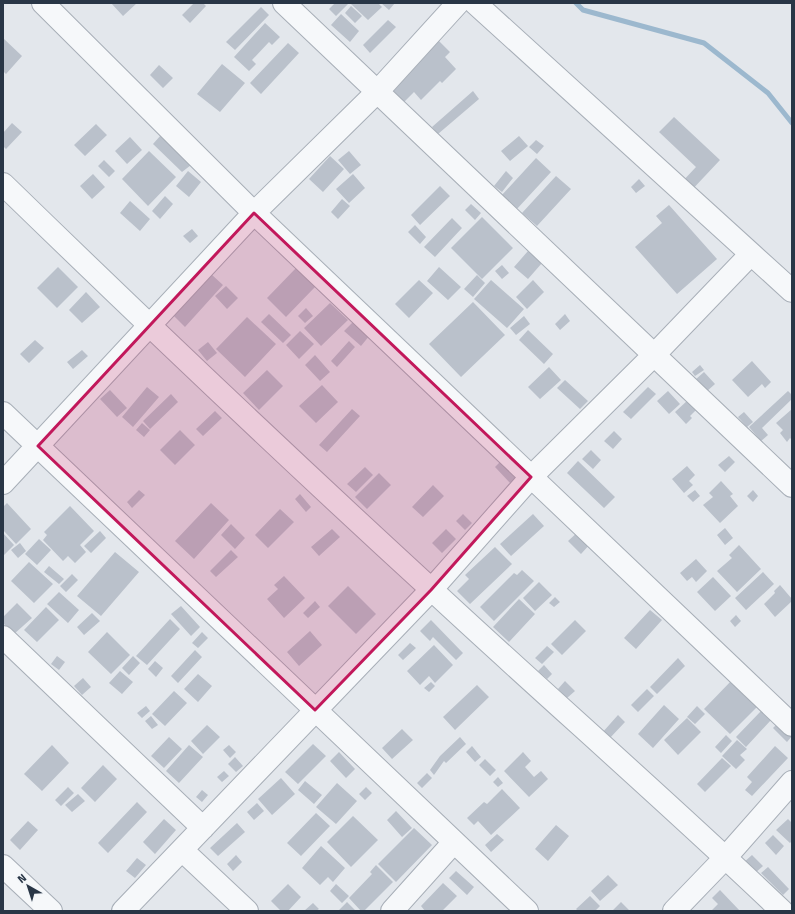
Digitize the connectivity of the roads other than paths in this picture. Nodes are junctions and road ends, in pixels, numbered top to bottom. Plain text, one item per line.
1 (43, 3) edge
2 (284, 3) edge
3 (458, 3) edge
4 (476, 3) edge
5 (377, 92) junction
6 (3, 184) edge
7 (254, 213) junction
8 (751, 254) junction
9 (792, 291) edge
10 (149, 325) junction
11 (654, 355) junction
12 (3, 413) edge
13 (38, 446) junction
14 (531, 477) junction
15 (3, 483) edge
16 (792, 486) edge
17 (431, 590) junction
18 (3, 637) edge
19 (316, 710) junction
20 (792, 725) edge
21 (792, 782) edge
22 (203, 828) junction
23 (454, 842) junction
24 (182, 850) junction
25 (726, 857) junction
26 (3, 866) edge
27 (51, 911) edge
28 (123, 911) edge
29 (247, 911) edge
30 (392, 911) edge
31 (527, 911) edge
32 (674, 911) edge
33 (782, 911) edge

1 - 7 street
2 - 5 street
3 - 5 street
4 - 8 street
5 - 7 street
5 - 11 street
6 - 10 street
7 - 10 street
7 - 14 street
8 - 9 street
8 - 11 street
10 - 13 street
10 - 17 street
11 - 14 street
11 - 16 street
12 - 13 street
13 - 15 street
13 - 19 street
14 - 17 street
14 - 20 street
17 - 19 street
17 - 25 street
18 - 22 street
19 - 22 street
19 - 23 street
21 - 25 street
22 - 24 street
23 - 30 street
23 - 31 street
24 - 28 street
24 - 29 street
25 - 32 street
25 - 33 street
26 - 27 street

